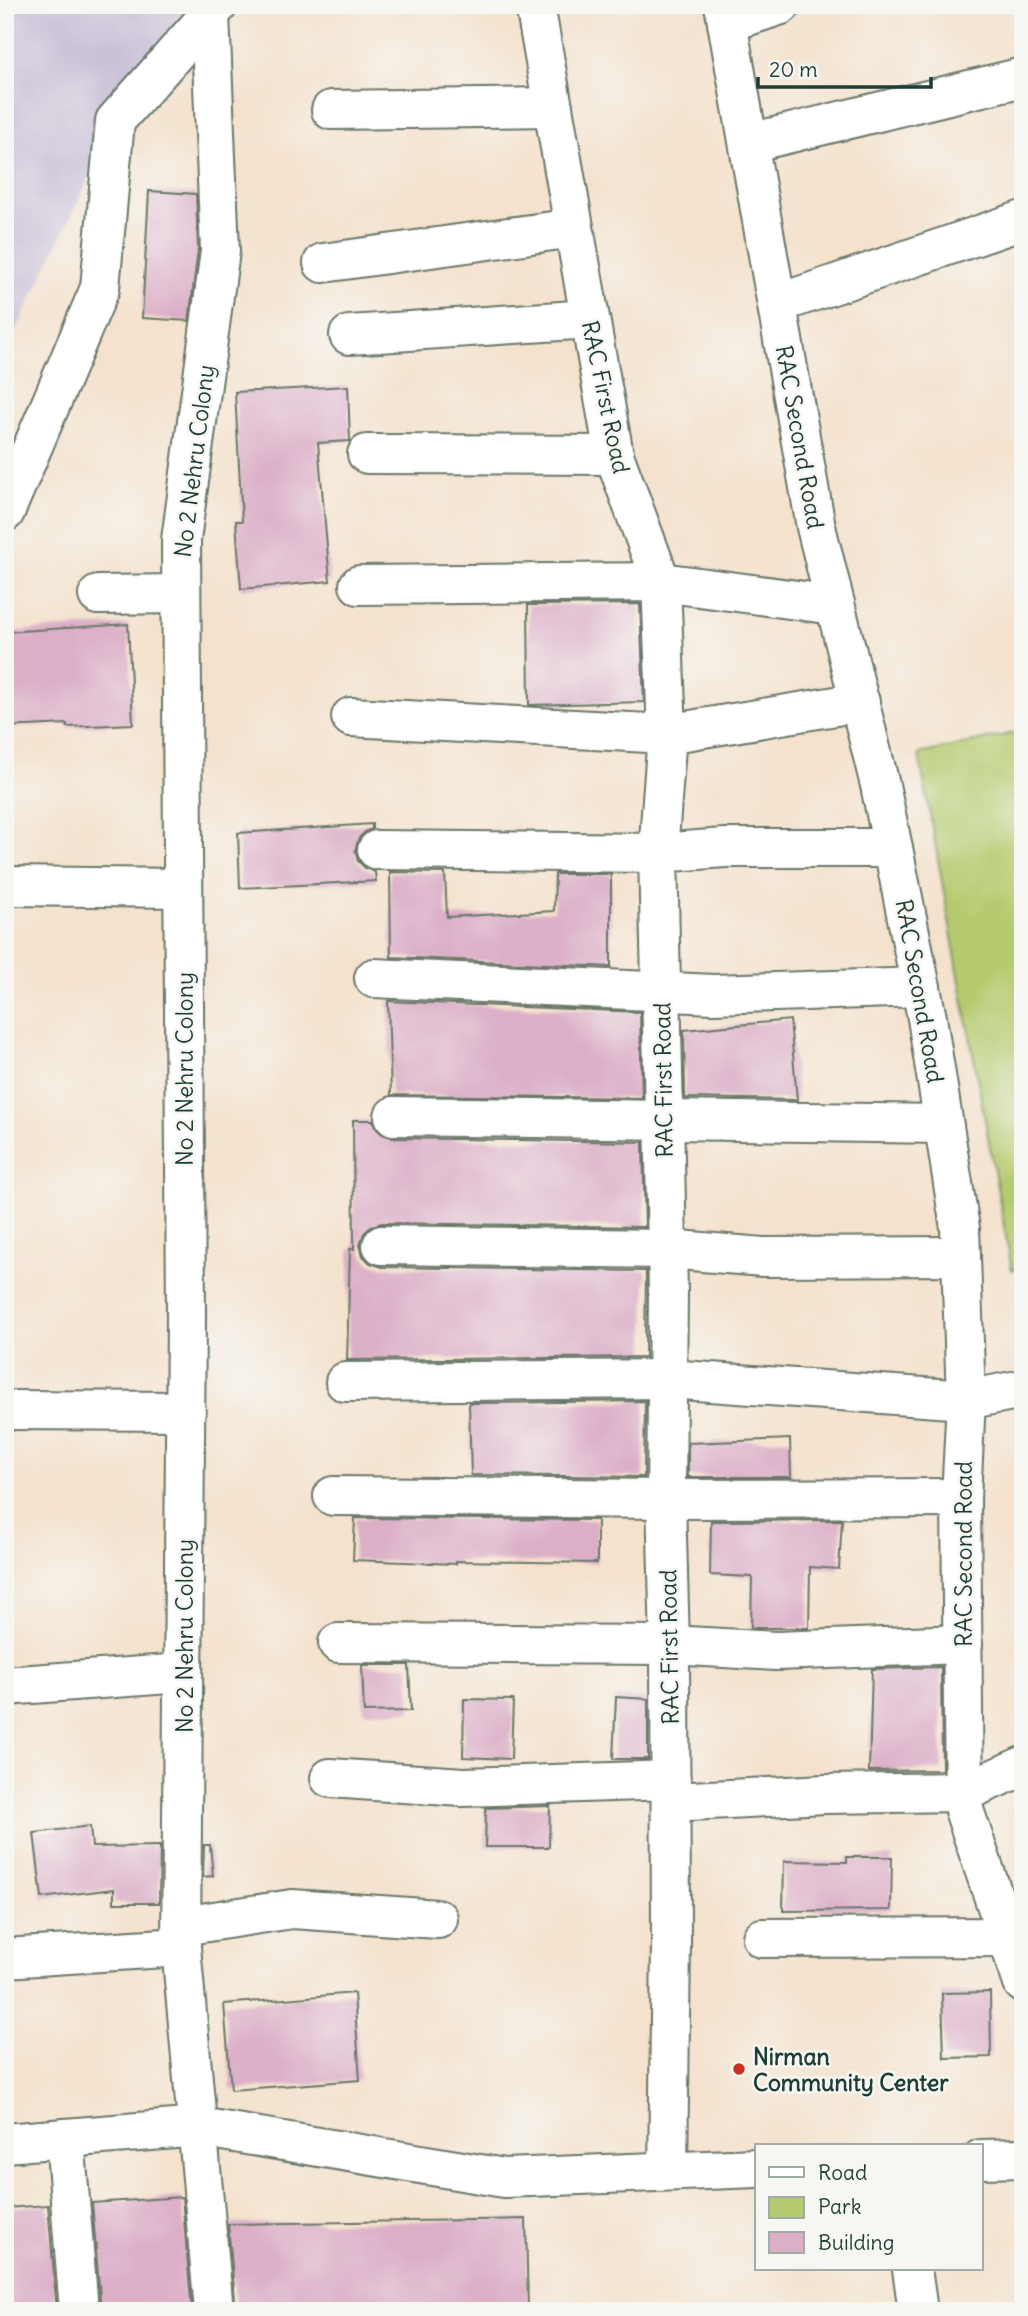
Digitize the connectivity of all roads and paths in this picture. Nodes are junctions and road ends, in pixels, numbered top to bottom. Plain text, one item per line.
1 (535, 5) edge
2 (781, 5) edge
3 (214, 9) edge
4 (726, 14) edge
5 (1020, 78) dead end
6 (552, 107) junction
7 (331, 110) dead end
8 (749, 143) junction
9 (1023, 220) edge
10 (573, 228) junction
11 (323, 263) dead end
12 (777, 304) junction
13 (590, 319) junction
14 (349, 335) dead end
15 (366, 454) dead end
16 (614, 456) junction
17 (5, 512) edge
18 (661, 582) junction
19 (359, 585) dead end
20 (181, 594) junction
21 (98, 595) dead end
22 (835, 605) junction
23 (860, 702) junction
24 (351, 717) dead end
25 (667, 734) junction
26 (893, 848) junction
27 (377, 850) dead end
28 (658, 853) junction
29 (5, 887) edge
30 (183, 888) junction
31 (374, 978) dead end
32 (920, 987) junction
33 (662, 989) junction
34 (394, 1116) dead end
35 (664, 1119) junction
36 (943, 1124) junction
37 (382, 1245) dead end
38 (667, 1249) junction
39 (961, 1256) junction
40 (668, 1379) junction
41 (345, 1382) dead end
42 (1023, 1390) edge
43 (966, 1400) junction
44 (5, 1410) edge
45 (186, 1411) junction
46 (333, 1496) dead end
47 (961, 1498) junction
48 (666, 1499) junction
49 (338, 1643) dead end
50 (963, 1644) junction
51 (670, 1646) junction
52 (183, 1673) junction
53 (5, 1686) edge
54 (1023, 1766) edge
55 (330, 1778) dead end
56 (671, 1791) junction
57 (964, 1792) junction
58 (438, 1919) dead end
59 (182, 1937) junction
60 (762, 1938) dead end
61 (1015, 1938) edge
62 (5, 1958) edge
63 (1023, 1983) edge
64 (199, 2127) junction
65 (65, 2138) junction
66 (5, 2143) edge
67 (1023, 2158) edge
68 (982, 2159) edge
69 (755, 2168) edge
70 (668, 2171) junction
71 (912, 2270) edge
72 (79, 2311) edge
73 (214, 2311) edge
74 (918, 2311) edge

1 - 6 street, RAC First Road
2 - 4 street
3 - 17 street
3 - 20 street, No 2 Nehru Colony
4 - 8 street, RAC Second Road
5 - 8 street
6 - 7 street
6 - 10 street, RAC First Road
8 - 12 street, RAC Second Road
9 - 12 street
10 - 11 street
10 - 13 street, RAC First Road
12 - 22 street, RAC Second Road
13 - 14 street
13 - 16 street, RAC First Road
15 - 16 street
16 - 18 street, RAC First Road
18 - 19 street
18 - 22 street
18 - 25 street, RAC First Road
20 - 21 street
20 - 30 street, No 2 Nehru Colony
22 - 23 street, RAC Second Road
23 - 25 street
23 - 26 street, RAC Second Road
24 - 25 street
25 - 28 street, RAC First Road
26 - 28 street
26 - 32 street, RAC Second Road
27 - 28 street
28 - 33 street, RAC First Road
29 - 30 street
30 - 45 street, No 2 Nehru Colony
31 - 33 street
32 - 33 street
32 - 36 street, RAC Second Road
33 - 35 street, RAC First Road
34 - 35 street
35 - 36 street
35 - 38 street, RAC First Road
36 - 39 street, RAC Second Road
37 - 38 street
38 - 39 street
38 - 40 street, RAC First Road
39 - 43 street, RAC Second Road
40 - 41 street
40 - 43 street
40 - 48 street, RAC First Road
42 - 43 street
43 - 47 street, RAC Second Road
44 - 45 street
45 - 52 street, No 2 Nehru Colony
46 - 48 street
47 - 48 street
47 - 50 street, RAC Second Road
48 - 51 street, RAC First Road
49 - 51 street
50 - 51 street
50 - 57 street, RAC Second Road
51 - 56 street, RAC First Road
52 - 53 street
52 - 59 street, No 2 Nehru Colony
54 - 57 street
55 - 56 street
56 - 57 street
56 - 70 street, RAC First Road
57 - 61 street, RAC Second Road
58 - 59 street
59 - 62 street
59 - 64 street, No 2 Nehru Colony
60 - 61 street
61 - 63 street, RAC Second Road
64 - 65 street
64 - 70 street
64 - 73 street, No 2 Nehru Colony
65 - 66 street
65 - 72 street
67 - 68 street
69 - 70 street
71 - 74 street

